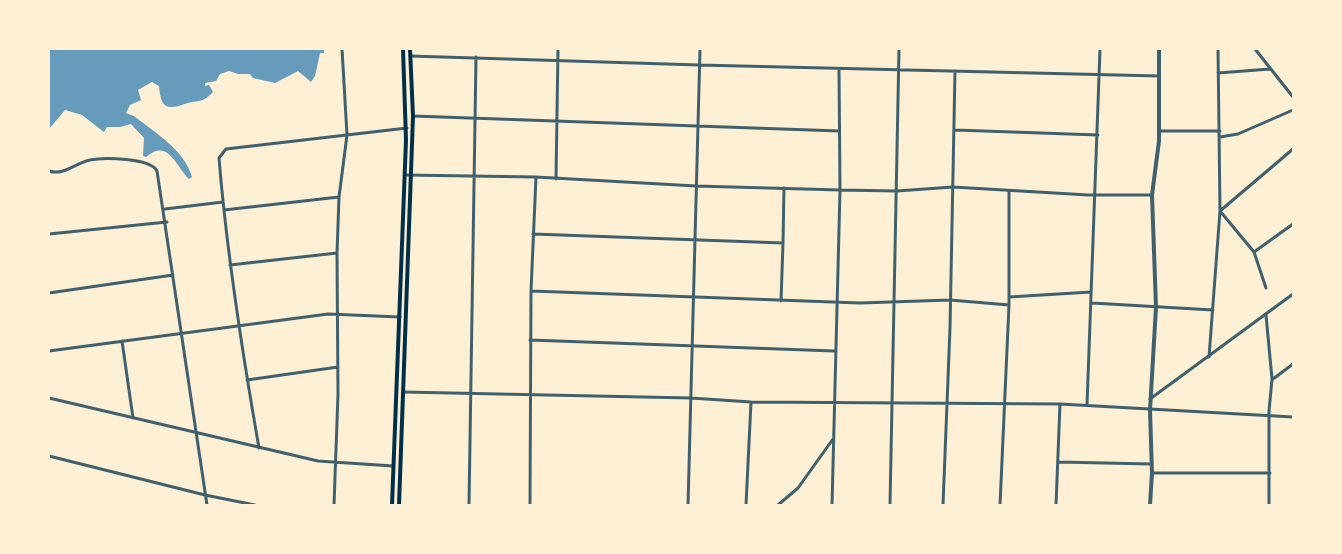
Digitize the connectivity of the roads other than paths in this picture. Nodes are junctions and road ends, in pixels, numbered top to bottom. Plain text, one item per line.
1 (342, 49) edge
2 (403, 49) edge
3 (410, 49) edge
4 (558, 49) edge
5 (700, 49) edge
6 (899, 49) edge
7 (1100, 49) edge
8 (1159, 49) edge
9 (1218, 49) edge
10 (1255, 49) edge
11 (410, 56) junction
12 (476, 57) junction
13 (558, 59) junction
14 (699, 66) junction
15 (840, 69) junction
16 (898, 69) junction
17 (1270, 69) junction
18 (955, 71) junction
19 (1218, 72) junction
20 (1100, 74) junction
21 (1159, 76) junction
22 (1293, 97) edge
23 (1293, 110) edge
24 (413, 116) junction
25 (476, 118) junction
26 (557, 121) junction
27 (698, 127) junction
28 (406, 128) junction
29 (954, 130) junction
30 (839, 131) junction
31 (1159, 131) junction
32 (1220, 131) junction
33 (347, 135) junction
34 (1098, 135) junction
35 (1220, 137) junction
36 (1293, 149) edge
37 (49, 171) edge
38 (405, 175) junction
39 (411, 176) junction
40 (473, 176) junction
41 (536, 177) junction
42 (556, 179) junction
43 (696, 186) junction
44 (784, 188) junction
45 (953, 188) junction
46 (840, 190) junction
47 (896, 191) junction
48 (1009, 191) junction
49 (1096, 195) junction
50 (1152, 195) junction
51 (339, 197) junction
52 (223, 202) junction
53 (165, 209) junction
54 (224, 210) junction
55 (1220, 211) junction
56 (166, 222) junction
57 (1293, 224) edge
58 (49, 234) edge
59 (534, 234) junction
60 (694, 240) junction
61 (783, 243) junction
62 (337, 252) junction
63 (1254, 252) junction
64 (230, 265) junction
65 (173, 275) junction
66 (1266, 288) dead end
67 (531, 290) junction
68 (1091, 292) junction
69 (49, 293) edge
70 (1293, 294) edge
71 (1009, 297) junction
72 (693, 298) junction
73 (950, 300) junction
74 (781, 301) junction
75 (837, 302) junction
76 (893, 303) junction
77 (1092, 304) junction
78 (1009, 305) junction
79 (1156, 306) junction
80 (1213, 310) junction
81 (338, 313) junction
82 (1266, 314) junction
83 (400, 317) junction
84 (238, 326) junction
85 (181, 333) junction
86 (530, 340) junction
87 (122, 341) junction
88 (692, 346) junction
89 (49, 351) edge
90 (834, 351) junction
91 (1209, 357) junction
92 (1293, 364) edge
93 (338, 368) junction
94 (1272, 379) junction
95 (247, 380) junction
96 (403, 392) junction
97 (470, 392) junction
98 (532, 394) junction
99 (49, 398) edge
100 (691, 398) junction
101 (1150, 399) junction
102 (751, 402) junction
103 (833, 402) junction
104 (892, 403) junction
105 (947, 403) junction
106 (1004, 403) junction
107 (1060, 404) junction
108 (1086, 406) junction
109 (1150, 410) junction
110 (1269, 417) junction
111 (1293, 417) edge
112 (133, 418) junction
113 (197, 434) junction
114 (833, 439) junction
115 (259, 448) junction
116 (49, 456) edge
117 (1059, 462) junction
118 (337, 463) junction
119 (1152, 464) junction
120 (393, 466) junction
121 (1152, 473) junction
122 (1270, 473) junction
123 (205, 495) junction
124 (207, 505) edge
125 (255, 505) edge
126 (334, 505) edge
127 (392, 505) edge
128 (399, 505) edge
129 (469, 505) edge
130 (530, 505) edge
131 (688, 505) edge
132 (746, 505) edge
133 (778, 505) edge
134 (832, 505) edge
135 (890, 505) edge
136 (943, 505) edge
137 (1000, 505) edge
138 (1056, 505) edge
139 (1150, 505) edge
140 (1269, 505) edge

1 - 33 street
2 - 28 main road
3 - 11 main road
4 - 13 street
5 - 14 street
6 - 16 street
7 - 20 street
8 - 21 street
9 - 19 street
10 - 17 street
11 - 12 street
11 - 24 main road
12 - 13 street
12 - 25 street
13 - 14 street
13 - 26 street
14 - 15 street
14 - 27 street
15 - 16 street
15 - 30 street
16 - 18 street
16 - 47 street
17 - 19 street
17 - 22 street
18 - 20 street
18 - 29 street
19 - 32 street
20 - 21 street
20 - 34 street
21 - 31 street
23 - 35 street
24 - 25 street
24 - 39 main road
25 - 26 street
25 - 40 street
26 - 27 street
26 - 42 street
27 - 30 street
27 - 43 street
28 - 33 street
28 - 38 main road
29 - 34 street
29 - 45 street
30 - 46 street
31 - 32 street
31 - 50 street
32 - 35 street
33 - 51 street
33 - 52 street
34 - 49 street
35 - 55 street
36 - 55 street
37 - 53 street
38 - 39 street
38 - 83 main road
39 - 40 street
39 - 96 main road
40 - 41 street
40 - 97 street
41 - 42 street
41 - 59 street
42 - 43 street
43 - 44 street
43 - 60 street
44 - 46 street
44 - 61 street
45 - 47 street
45 - 48 street
45 - 73 street
46 - 47 street
46 - 75 street
47 - 76 street
48 - 49 street
48 - 71 street
49 - 50 street
49 - 68 street
50 - 79 street
51 - 54 street
51 - 62 street
52 - 53 street
52 - 54 street
53 - 56 street
54 - 64 street
55 - 63 street
55 - 80 street
56 - 58 street
56 - 65 street
57 - 63 street
59 - 60 street
59 - 67 street
60 - 61 street
60 - 72 street
61 - 74 street
62 - 64 street
62 - 81 street
63 - 66 street
64 - 84 street
65 - 69 street
65 - 85 street
67 - 72 street
67 - 86 street
68 - 71 street
68 - 77 street
70 - 82 street
71 - 78 street
72 - 74 street
72 - 88 street
73 - 76 street
73 - 78 street
73 - 105 street
74 - 75 street
75 - 76 street
75 - 90 street
76 - 104 street
77 - 79 street
77 - 108 street
78 - 106 street
79 - 80 street
79 - 101 street
80 - 91 street
81 - 83 street
81 - 84 street
81 - 93 street
82 - 91 street
82 - 94 street
83 - 120 main road
84 - 85 street
84 - 95 street
85 - 87 street
85 - 113 street
86 - 88 street
86 - 98 street
87 - 89 street
87 - 112 street
88 - 90 street
88 - 100 street
90 - 103 street
91 - 101 street
92 - 94 street
93 - 95 street
93 - 118 street
94 - 110 street
95 - 115 street
96 - 97 street
96 - 128 main road
97 - 98 street
97 - 129 street
98 - 100 street
98 - 130 street
99 - 112 street
100 - 102 street
100 - 131 street
101 - 109 street
102 - 103 street
102 - 132 street
103 - 104 street
103 - 114 street
104 - 105 street
104 - 135 street
105 - 106 street
105 - 136 street
106 - 107 street
106 - 137 street
107 - 108 street
107 - 117 street
108 - 109 street
109 - 110 street
109 - 119 street
110 - 111 street
110 - 122 street
112 - 113 street
113 - 115 street
113 - 123 street
114 - 133 street
114 - 134 street
115 - 118 street
116 - 123 street
117 - 119 street
117 - 138 street
118 - 120 street
118 - 126 street
119 - 121 street
120 - 127 main road
121 - 122 street
121 - 139 street
122 - 140 street
123 - 124 street
123 - 125 street

